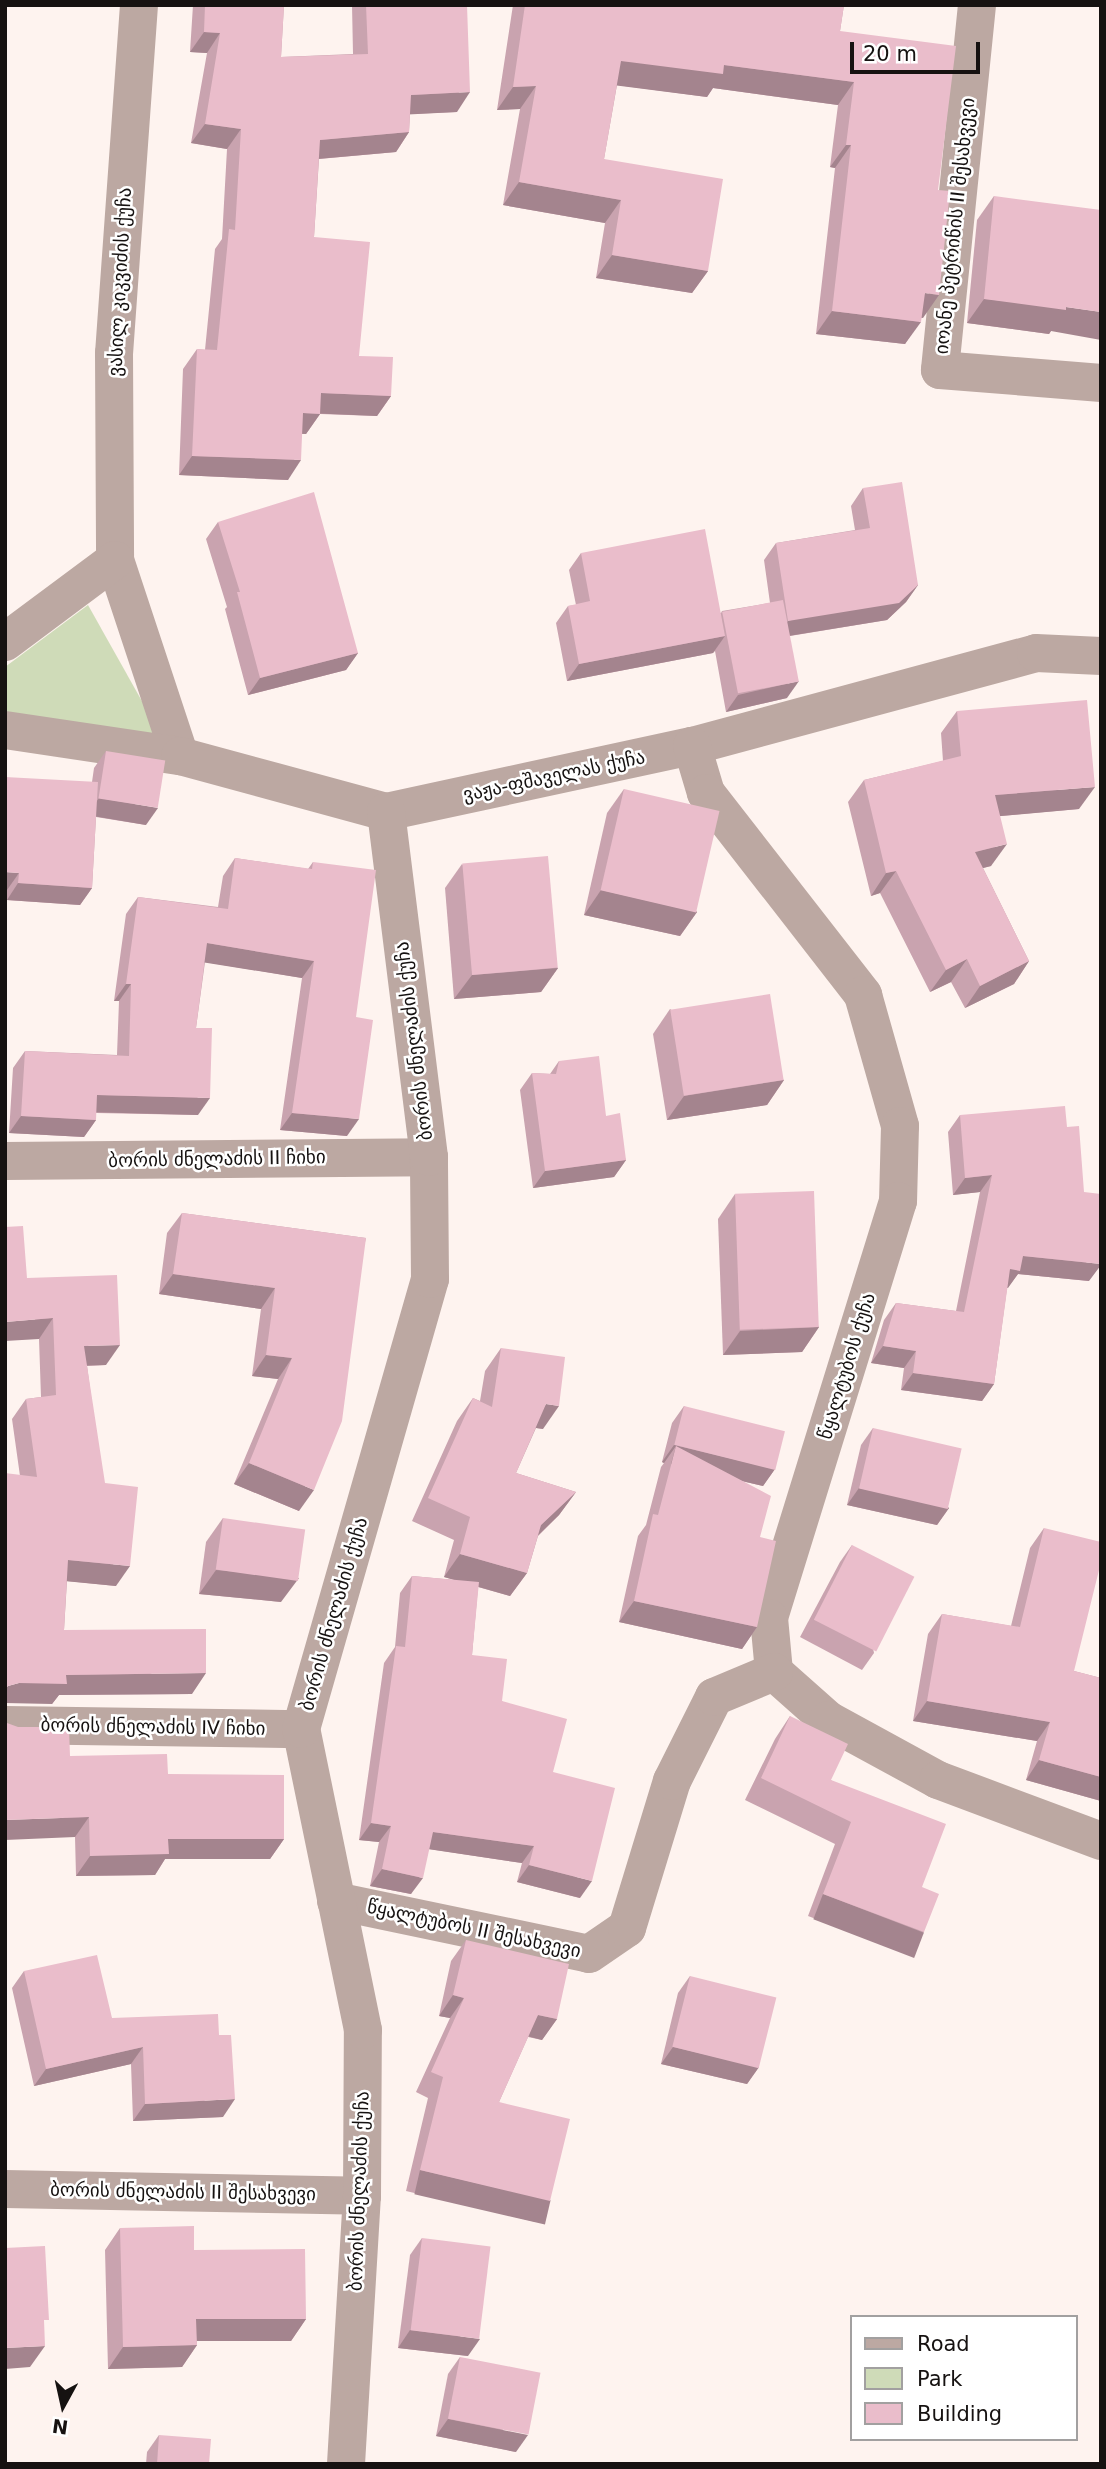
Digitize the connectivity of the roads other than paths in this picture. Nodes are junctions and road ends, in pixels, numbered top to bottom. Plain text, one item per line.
1 (139, 5) edge
2 (978, 5) edge
3 (1101, 383) edge
4 (115, 560) junction
5 (5, 642) edge
6 (1101, 656) edge
7 (5, 730) edge
8 (692, 746) junction
9 (180, 756) junction
10 (386, 812) junction
11 (429, 1157) junction
12 (5, 1161) edge
13 (774, 1672) junction
14 (5, 1725) edge
15 (302, 1729) junction
16 (1101, 1841) edge
17 (336, 1901) junction
18 (5, 2189) edge
19 (362, 2196) junction
20 (346, 2464) edge

1 - 4 street, ვასილ კიკვიძის ქუჩა
2 - 3 street, იოანე პეტრიწის II შესახვევი
4 - 5 street
4 - 9 street, ვასილ კიკვიძის ქუჩა
6 - 8 street, ვაჟა-ფშაველას ქუჩა
7 - 9 street, ვაჟა-ფშაველას ქუჩა
8 - 10 street, ვაჟა-ფშაველას ქუჩა
8 - 13 street, წყალტუბოს ქუჩა
9 - 10 street, ვაჟა-ფშაველას ქუჩა
10 - 11 street, ბორის ძნელაძის ქუჩა
11 - 12 street, ბორის ძნელაძის II ჩიხი
11 - 15 street, ბორის ძნელაძის ქუჩა
13 - 16 street
13 - 17 street, წყალტუბოს II შესახვევი
14 - 15 street, ბორის ძნელაძის IV ჩიხი
15 - 17 street, ბორის ძნელაძის ქუჩა
17 - 19 street, ბორის ძნელაძის ქუჩა
18 - 19 street, ბორის ძნელაძის II შესახვევი
19 - 20 street, ბორის ძნელაძის ქუჩა

